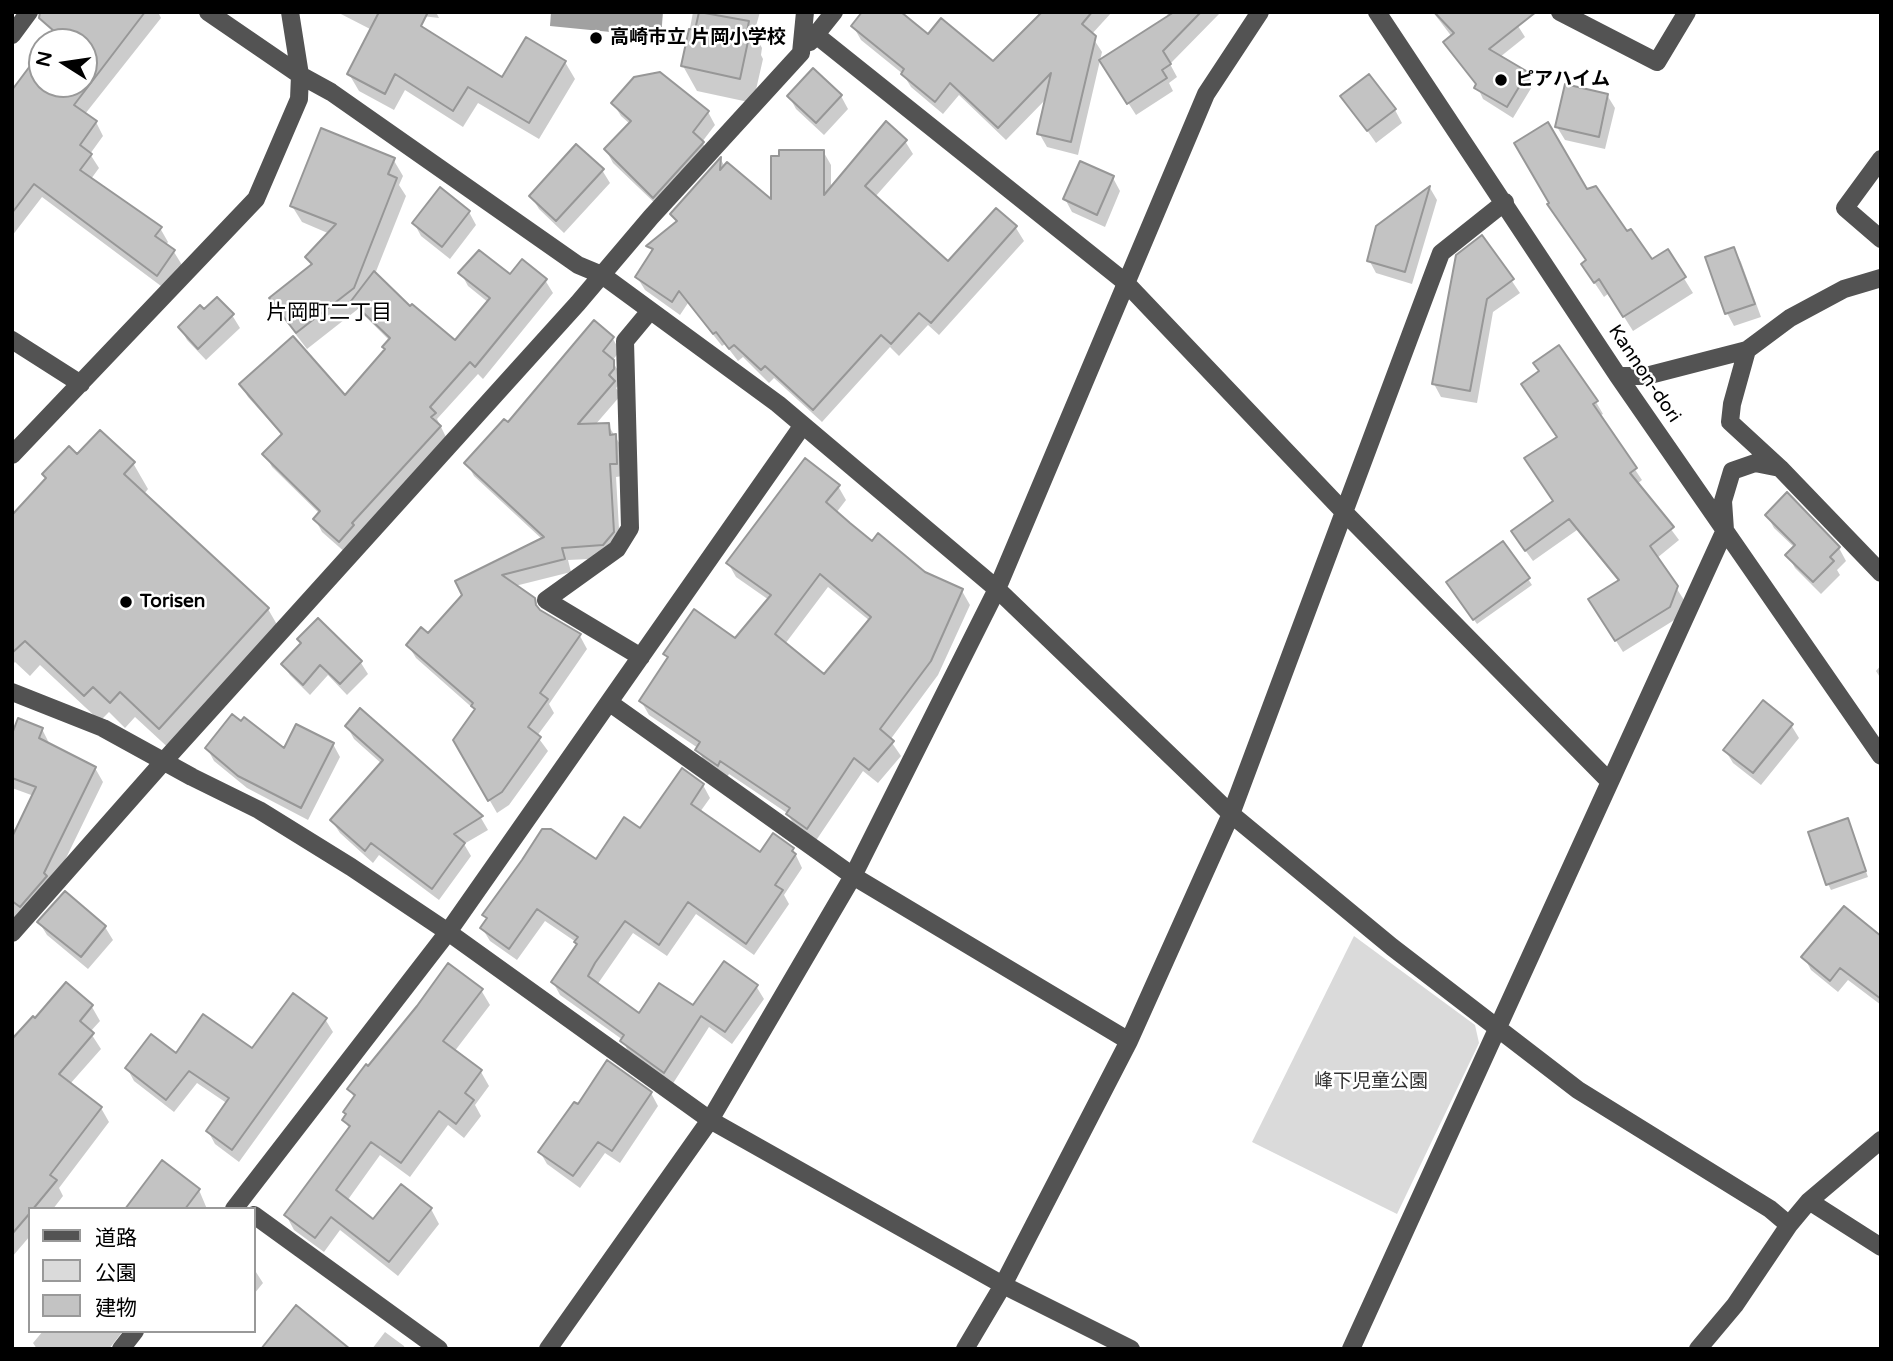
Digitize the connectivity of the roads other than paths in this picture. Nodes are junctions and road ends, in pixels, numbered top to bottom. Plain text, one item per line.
1 (29, 12) edge
2 (208, 12) edge
3 (290, 12) edge
4 (805, 12) edge
5 (834, 12) edge
6 (1260, 12) edge
7 (1377, 12) edge
8 (1560, 12) edge
9 (1687, 12) edge
10 (12, 35) edge
11 (816, 35) junction
12 (801, 53) junction
13 (300, 75) junction
14 (1881, 159) edge
15 (1505, 202) junction
16 (1881, 239) edge
17 (602, 275) junction
18 (1881, 278) edge
19 (1125, 282) junction
20 (650, 311) junction
21 (12, 340) edge
22 (1747, 350) junction
23 (1618, 376) junction
24 (81, 384) junction
25 (803, 425) junction
26 (12, 455) edge
27 (1780, 468) junction
28 (1343, 512) junction
29 (1725, 530) junction
30 (1881, 573) edge
31 (997, 589) junction
32 (641, 657) junction
33 (12, 692) edge
34 (610, 703) junction
35 (1881, 756) edge
36 (164, 761) junction
37 (1609, 781) junction
38 (1231, 814) junction
39 (853, 876) junction
40 (449, 932) junction
41 (12, 933) edge
42 (1497, 1029) junction
43 (1129, 1041) junction
44 (710, 1120) junction
45 (1881, 1140) edge
46 (1809, 1201) junction
47 (239, 1207) edge
48 (256, 1216) edge
49 (1789, 1225) junction
50 (1881, 1247) edge
51 (1003, 1285) junction
52 (133, 1333) edge
53 (121, 1349) edge
54 (439, 1349) edge
55 (548, 1349) edge
56 (965, 1349) edge
57 (1131, 1349) edge
58 (1351, 1349) edge
59 (1698, 1349) edge

1 - 10 street
2 - 13 street
3 - 13 street
4 - 12 street
5 - 11 street
6 - 19 street
7 - 15 street, Kannon-dori
8 - 9 street
11 - 12 street
11 - 19 street
12 - 17 street
13 - 17 street
13 - 24 street
14 - 16 street
15 - 23 street, Kannon-dori
15 - 28 street
17 - 20 street
17 - 36 street
18 - 22 street
19 - 28 street
19 - 31 street
20 - 25 street
20 - 32 street
21 - 24 street
22 - 23 street
22 - 27 street
23 - 29 street, Kannon-dori
24 - 26 street
25 - 31 street
25 - 32 street
27 - 29 street
27 - 30 street
28 - 37 street
28 - 38 street
29 - 35 street, Kannon-dori
29 - 37 street
31 - 38 street
31 - 39 street
32 - 34 street
33 - 36 street
34 - 39 street
34 - 40 street
36 - 40 street
36 - 41 street
37 - 42 street
38 - 42 street
38 - 43 street
39 - 43 street
39 - 44 street
40 - 44 street
40 - 47 street
42 - 49 street
42 - 58 street
43 - 51 street
44 - 51 street
44 - 55 street
45 - 46 street
46 - 49 street
46 - 50 street
48 - 54 street
49 - 59 street
51 - 56 street
51 - 57 street
52 - 53 street

